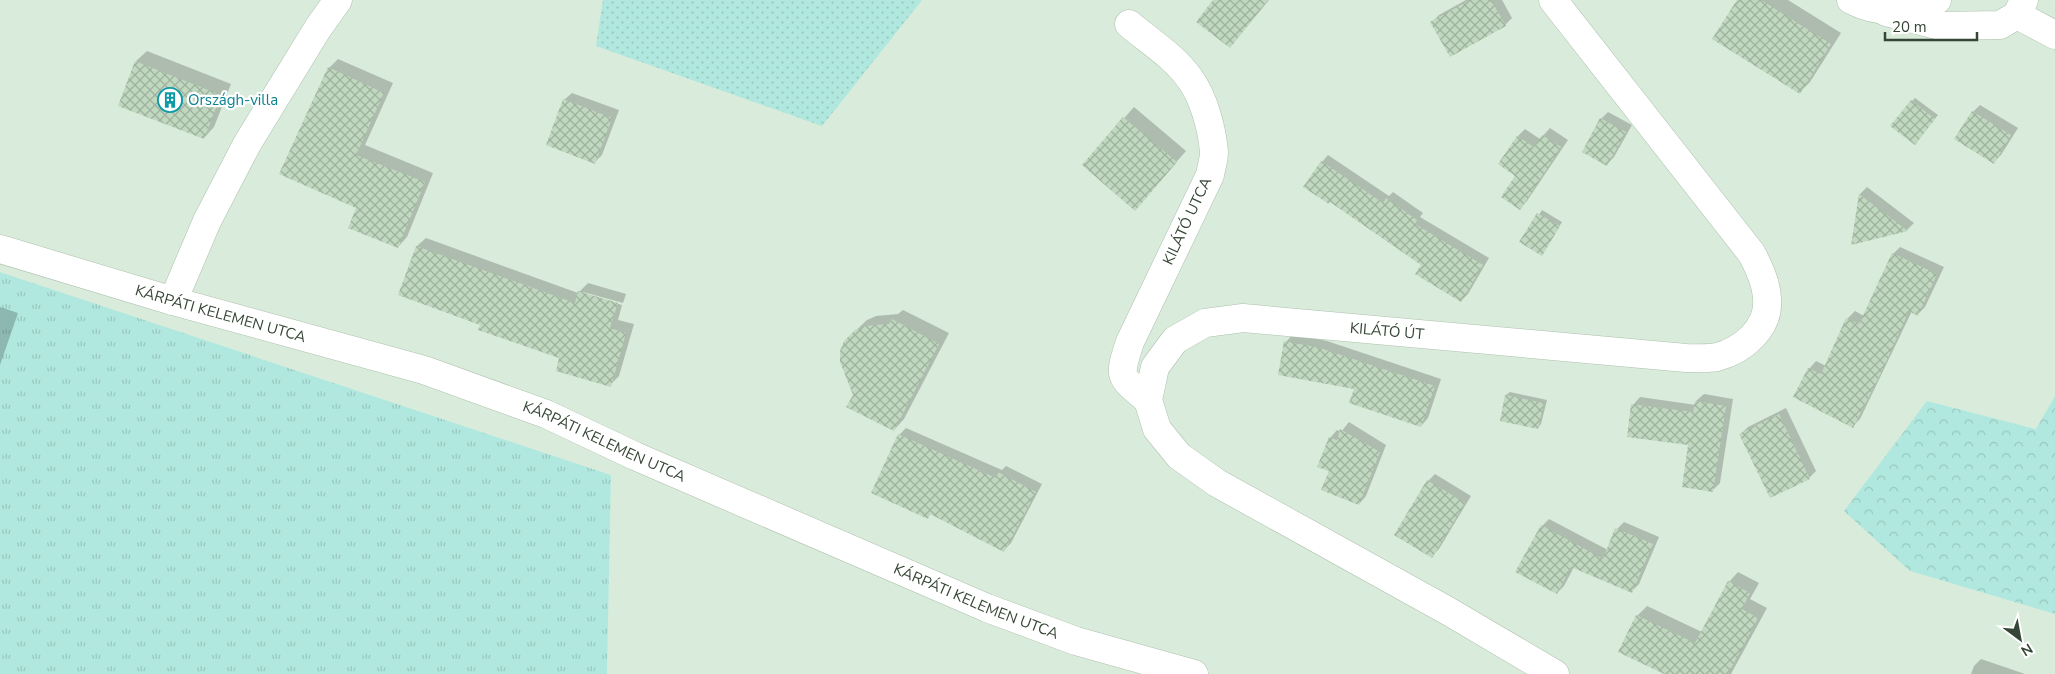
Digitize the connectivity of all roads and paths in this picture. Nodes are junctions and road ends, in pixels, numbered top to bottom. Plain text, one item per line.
1 (338, 0) edge
2 (1553, 0) edge
3 (1851, 0) edge
4 (1937, 0) edge
5 (2020, 7) edge
6 (1886, 12) junction
7 (1129, 24) dead end
8 (2055, 35) edge
9 (0, 249) edge
10 (173, 301) junction
11 (1148, 400) junction
12 (1194, 674) edge
13 (1554, 674) edge

1 - 10 street
2 - 11 street, KILÁTÓ ÚT
3 - 6 street
4 - 6 street
5 - 6 street
5 - 8 street
7 - 11 street, KILÁTÓ UTCA
9 - 10 street, KÁRPÁTI KELEMEN UTCA
10 - 12 street, KÁRPÁTI KELEMEN UTCA
11 - 13 street, KILÁTÓ ÚT

